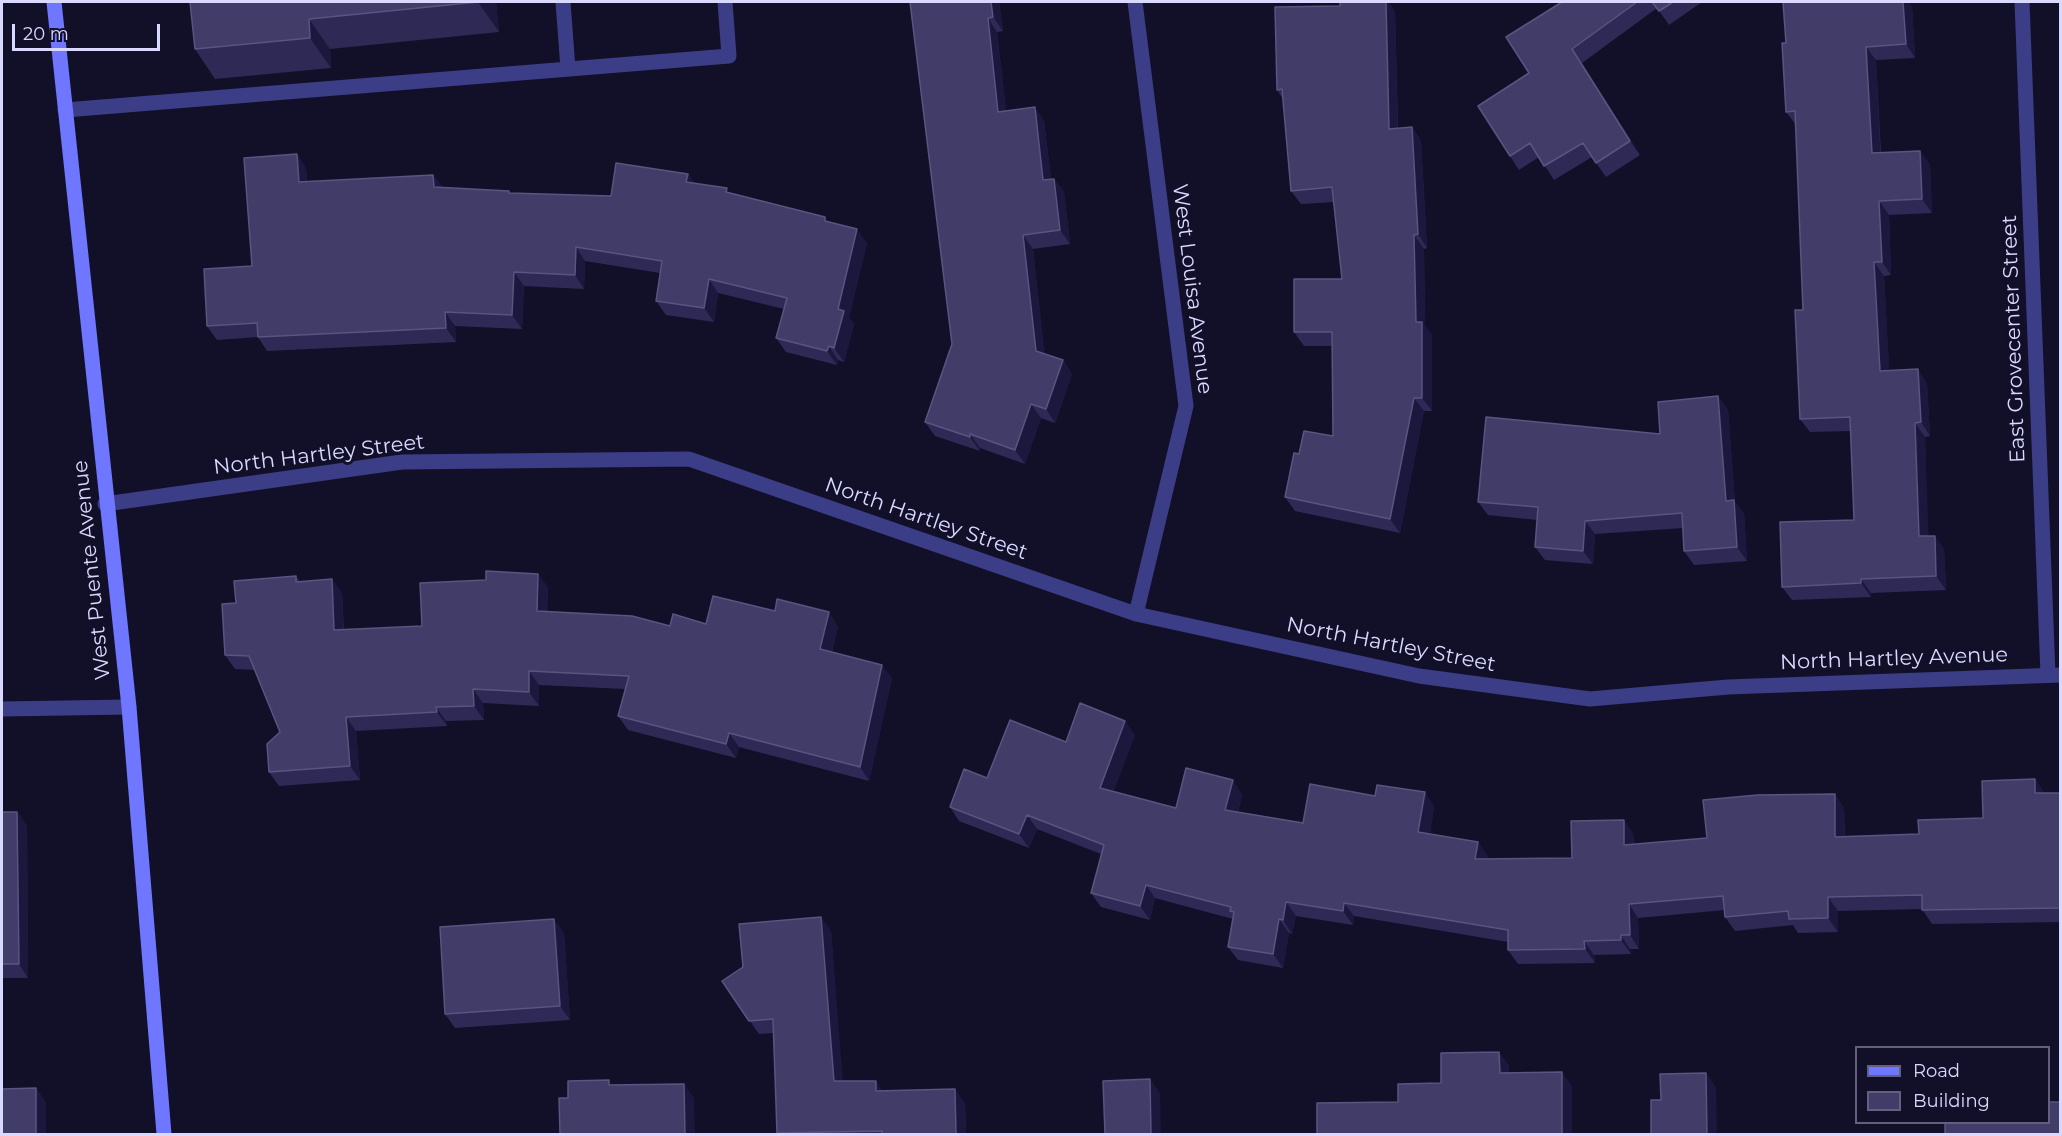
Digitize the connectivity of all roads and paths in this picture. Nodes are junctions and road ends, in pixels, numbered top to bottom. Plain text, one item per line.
1 (54, 2) edge
2 (563, 2) edge
3 (725, 2) edge
4 (1135, 2) edge
5 (2022, 2) edge
6 (568, 69) junction
7 (65, 110) junction
8 (105, 504) junction
9 (1136, 614) junction
10 (2054, 675) edge
11 (1728, 687) joint
12 (129, 707) junction
13 (2, 709) edge
14 (164, 1134) edge

1 - 7 main road, West Puente Avenue
2 - 6 street
3 - 6 street
4 - 9 street, West Louisa Avenue
5 - 10 street, East Grovecenter Street
6 - 7 street
7 - 8 main road, West Puente Avenue
8 - 9 street, North Hartley Street
8 - 12 main road, West Puente Avenue
9 - 11 street, North Hartley Street
10 - 11 street, North Hartley Avenue
12 - 13 street
12 - 14 main road, West Puente Avenue

